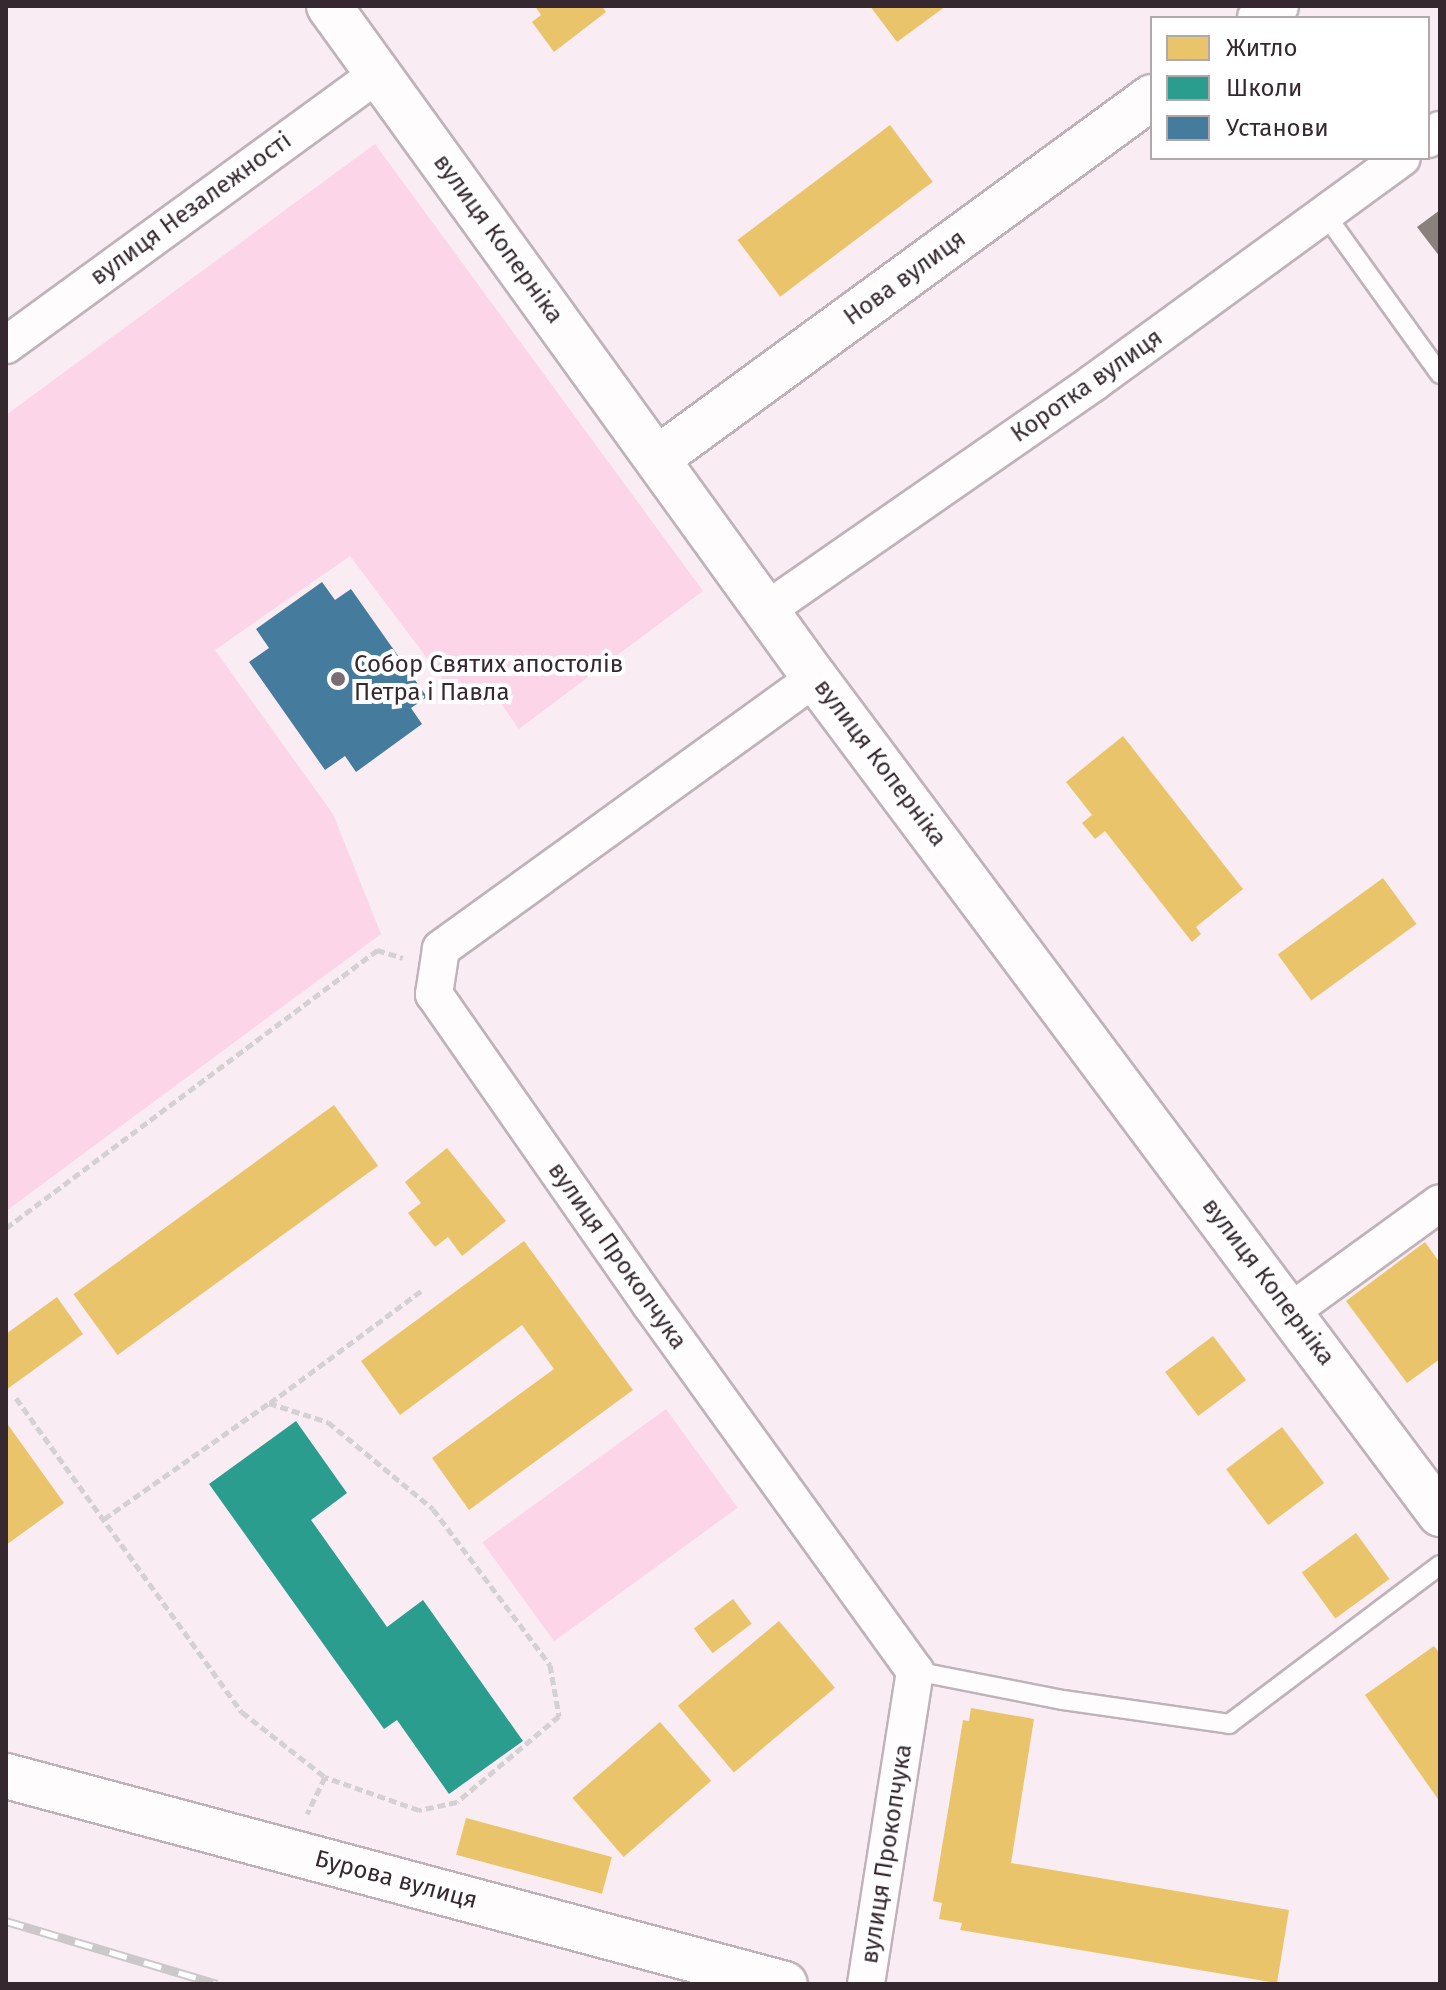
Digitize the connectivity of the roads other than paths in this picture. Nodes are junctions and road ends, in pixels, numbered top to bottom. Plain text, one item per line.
1 (329, 6) edge
2 (377, 74) junction
3 (1150, 98) edge
4 (1399, 160) edge
5 (1325, 214) junction
6 (6, 345) edge
7 (1440, 374) edge
8 (658, 458) junction
9 (768, 609) junction
10 (815, 678) junction
11 (1440, 1203) edge
12 (1290, 1312) junction
13 (1440, 1514) edge
14 (1440, 1565) edge
15 (915, 1671) junction
16 (6, 1776) edge
17 (785, 1984) edge
18 (866, 1984) edge

1 - 2 main road, вулиця Коперніка
2 - 6 street, вулиця Незалежності
2 - 8 main road, вулиця Коперніка
3 - 8 main road, Нова вулиця
4 - 5 street, Коротка вулиця
5 - 7 lane
5 - 9 street, Коротка вулиця
8 - 9 main road, вулиця Коперніка
9 - 10 main road, вулиця Коперніка
10 - 12 main road, вулиця Коперніка
10 - 15 street, вулиця Прокопчука
11 - 12 street
12 - 13 main road, вулиця Коперніка
14 - 15 lane
15 - 18 street, вулиця Прокопчука
16 - 17 main road, Бурова вулиця

